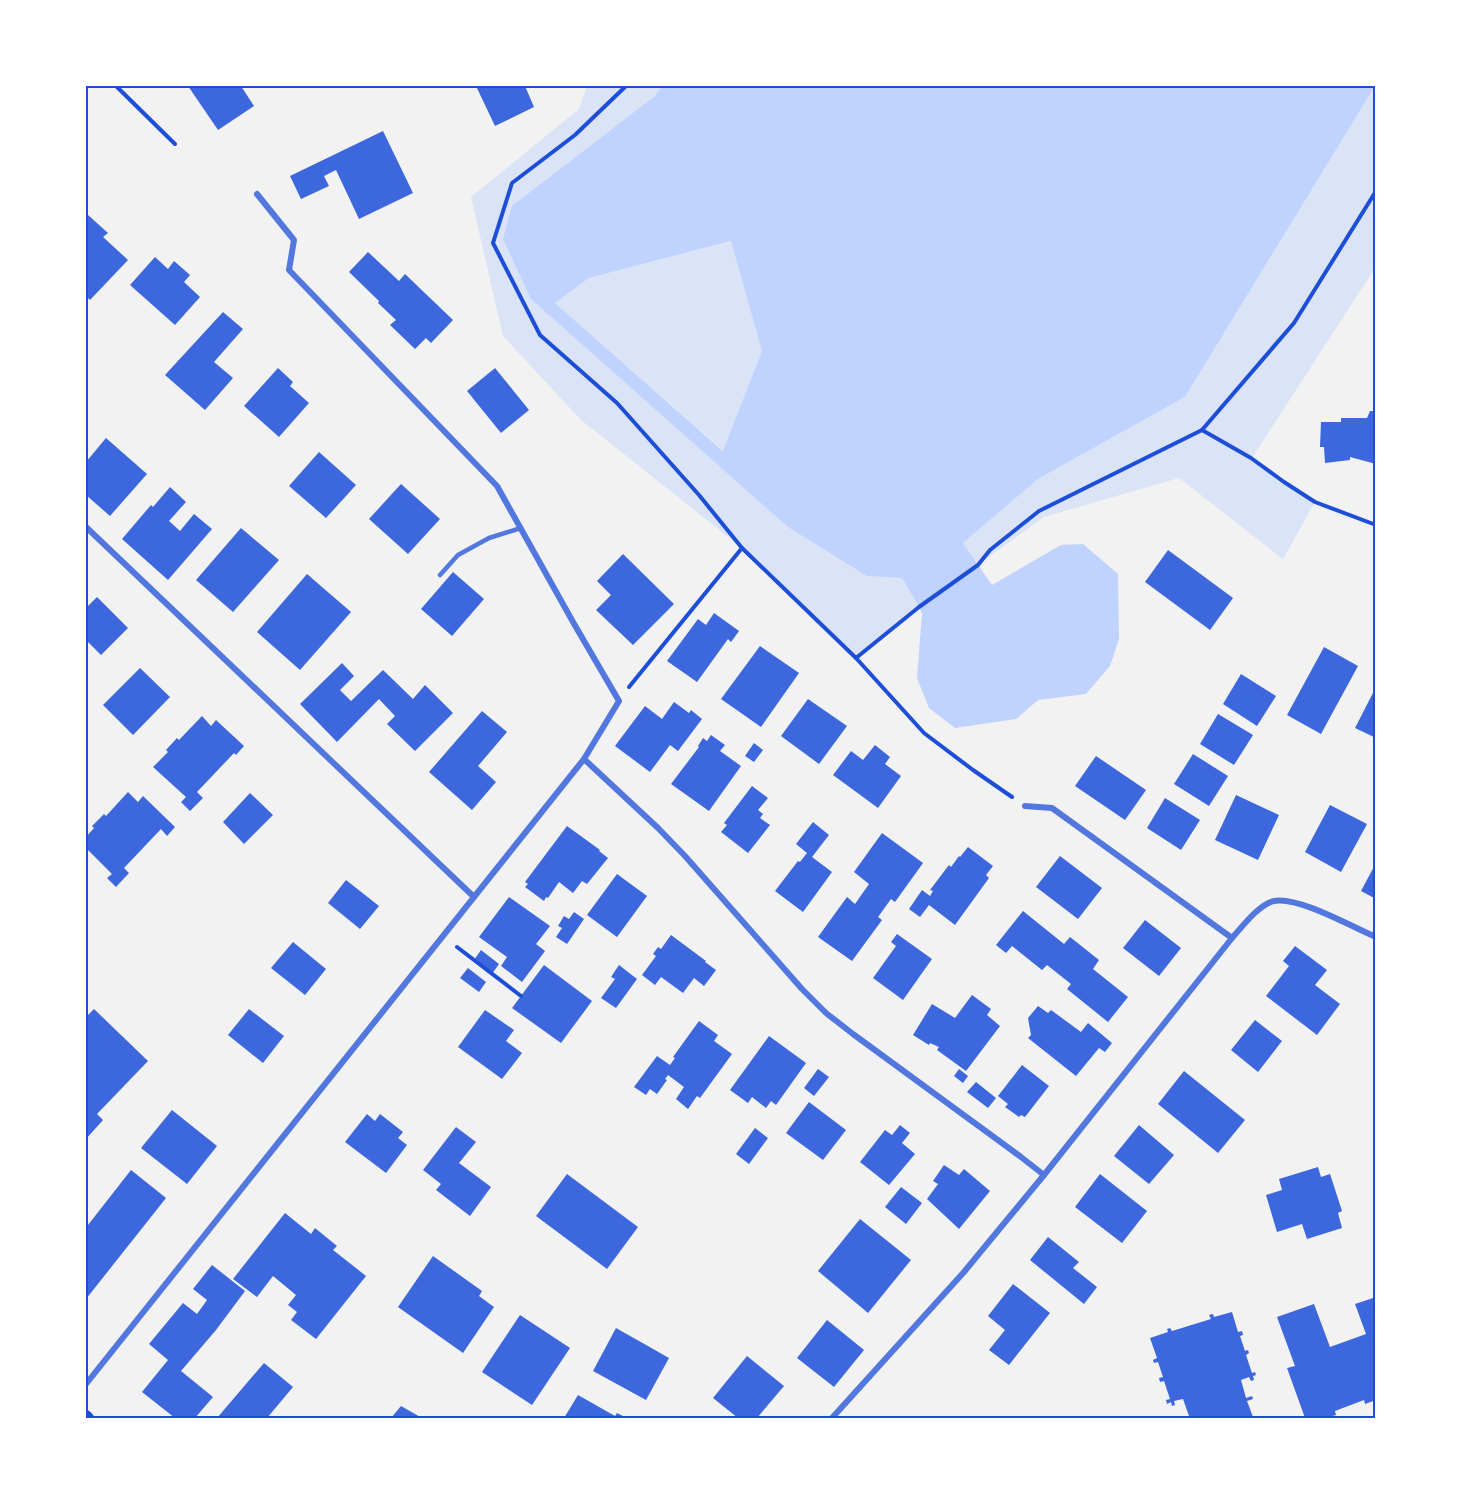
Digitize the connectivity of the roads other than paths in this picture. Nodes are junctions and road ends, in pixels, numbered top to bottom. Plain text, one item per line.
1 (256, 194) dead end
2 (86, 527) edge
3 (521, 528) junction
4 (440, 575) dead end
5 (584, 759) junction
6 (1025, 806) road end
7 (474, 897) junction
8 (1376, 937) edge
9 (1232, 938) junction
10 (1044, 1175) junction
11 (86, 1384) edge
12 (832, 1419) edge

1 - 3 street
2 - 7 street
3 - 4 lane
3 - 5 street
5 - 7 street
5 - 10 street
6 - 9 street
7 - 11 street
8 - 9 street
9 - 10 street
10 - 12 street

